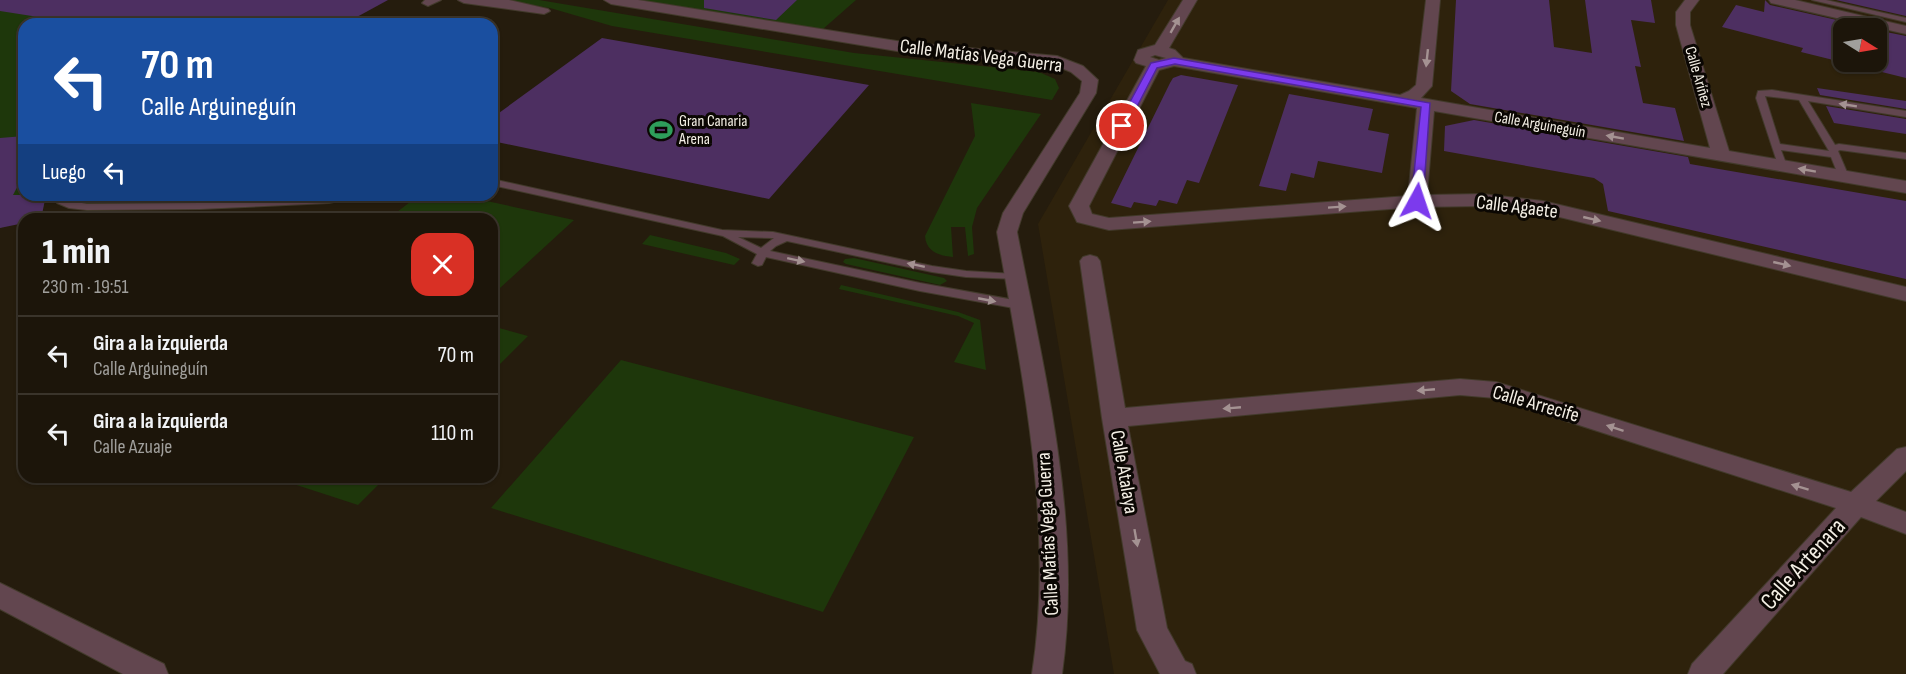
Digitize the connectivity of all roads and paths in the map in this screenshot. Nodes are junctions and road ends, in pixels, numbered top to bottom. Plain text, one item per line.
1 (464, 0) edge
2 (493, 0) edge
3 (610, 0) edge
4 (1190, 0) edge
5 (1433, 0) edge
6 (1692, 0) edge
7 (1776, 0) edge
8 (1816, 0) edge
9 (1906, 20) edge
10 (1906, 30) edge
11 (1163, 59) junction
12 (1802, 98) junction
13 (1400, 101) junction
14 (1426, 105) junction
15 (1906, 114) edge
16 (1776, 146) junction
17 (1834, 153) junction
18 (1721, 156) junction
19 (1906, 156) edge
20 (1782, 166) junction
21 (1844, 177) junction
22 (498, 183) edge
23 (1906, 187) edge
24 (61, 201) edge
25 (308, 201) edge
26 (1417, 201) junction
27 (722, 233) junction
28 (788, 237) junction
29 (852, 251) junction
30 (761, 258) junction
31 (1090, 261) dead end
32 (829, 271) junction
33 (1015, 277) junction
34 (1906, 294) edge
35 (1020, 305) junction
36 (1114, 418) junction
37 (1906, 456) edge
38 (1856, 504) junction
39 (1906, 523) edge
40 (0, 595) edge
41 (153, 674) edge
42 (1047, 674) edge
43 (1181, 674) edge
44 (1703, 674) edge

1 - 2 street
3 - 33 street, Calle Matías Vega Guerra
11 -> 4 street
5 -> 13 street
6 - 18 street, Calle Aríñez
7 - 10 street
8 - 9 lane
11 - 13 street, Calle Arguineguín
11 -> 26 street, Calle Agaete
15 -> 12 lane
12 - 16 lane
12 - 17 lane
13 - 14 street, Calle Arguineguín
18 -> 14 street, Calle Arguineguín
14 - 26 street
16 - 17 lane
16 - 20 lane
17 - 19 lane
17 - 21 lane
18 - 20 street, Calle Arguineguín
21 -> 20 street, Calle Arguineguín
21 - 23 street, Calle Arguineguín
22 - 27 lane
24 - 25 lane
26 -> 34 street, Calle Agaete
27 - 28 lane
27 - 30 lane
28 - 29 lane
28 - 30 lane
29 - 32 lane
33 -> 29 lane
30 -> 32 lane
31 - 36 street, Calle Atalaya
32 -> 35 lane
33 - 35 street, Calle Matías Vega Guerra
35 - 42 street, Calle Matías Vega Guerra
38 -> 36 street, Calle Arrecife
36 -> 43 street, Calle Atalaya
37 - 38 street, Calle Artenara
38 - 39 street, Calle Arrecife
38 - 44 street, Calle Artenara
40 - 41 street

